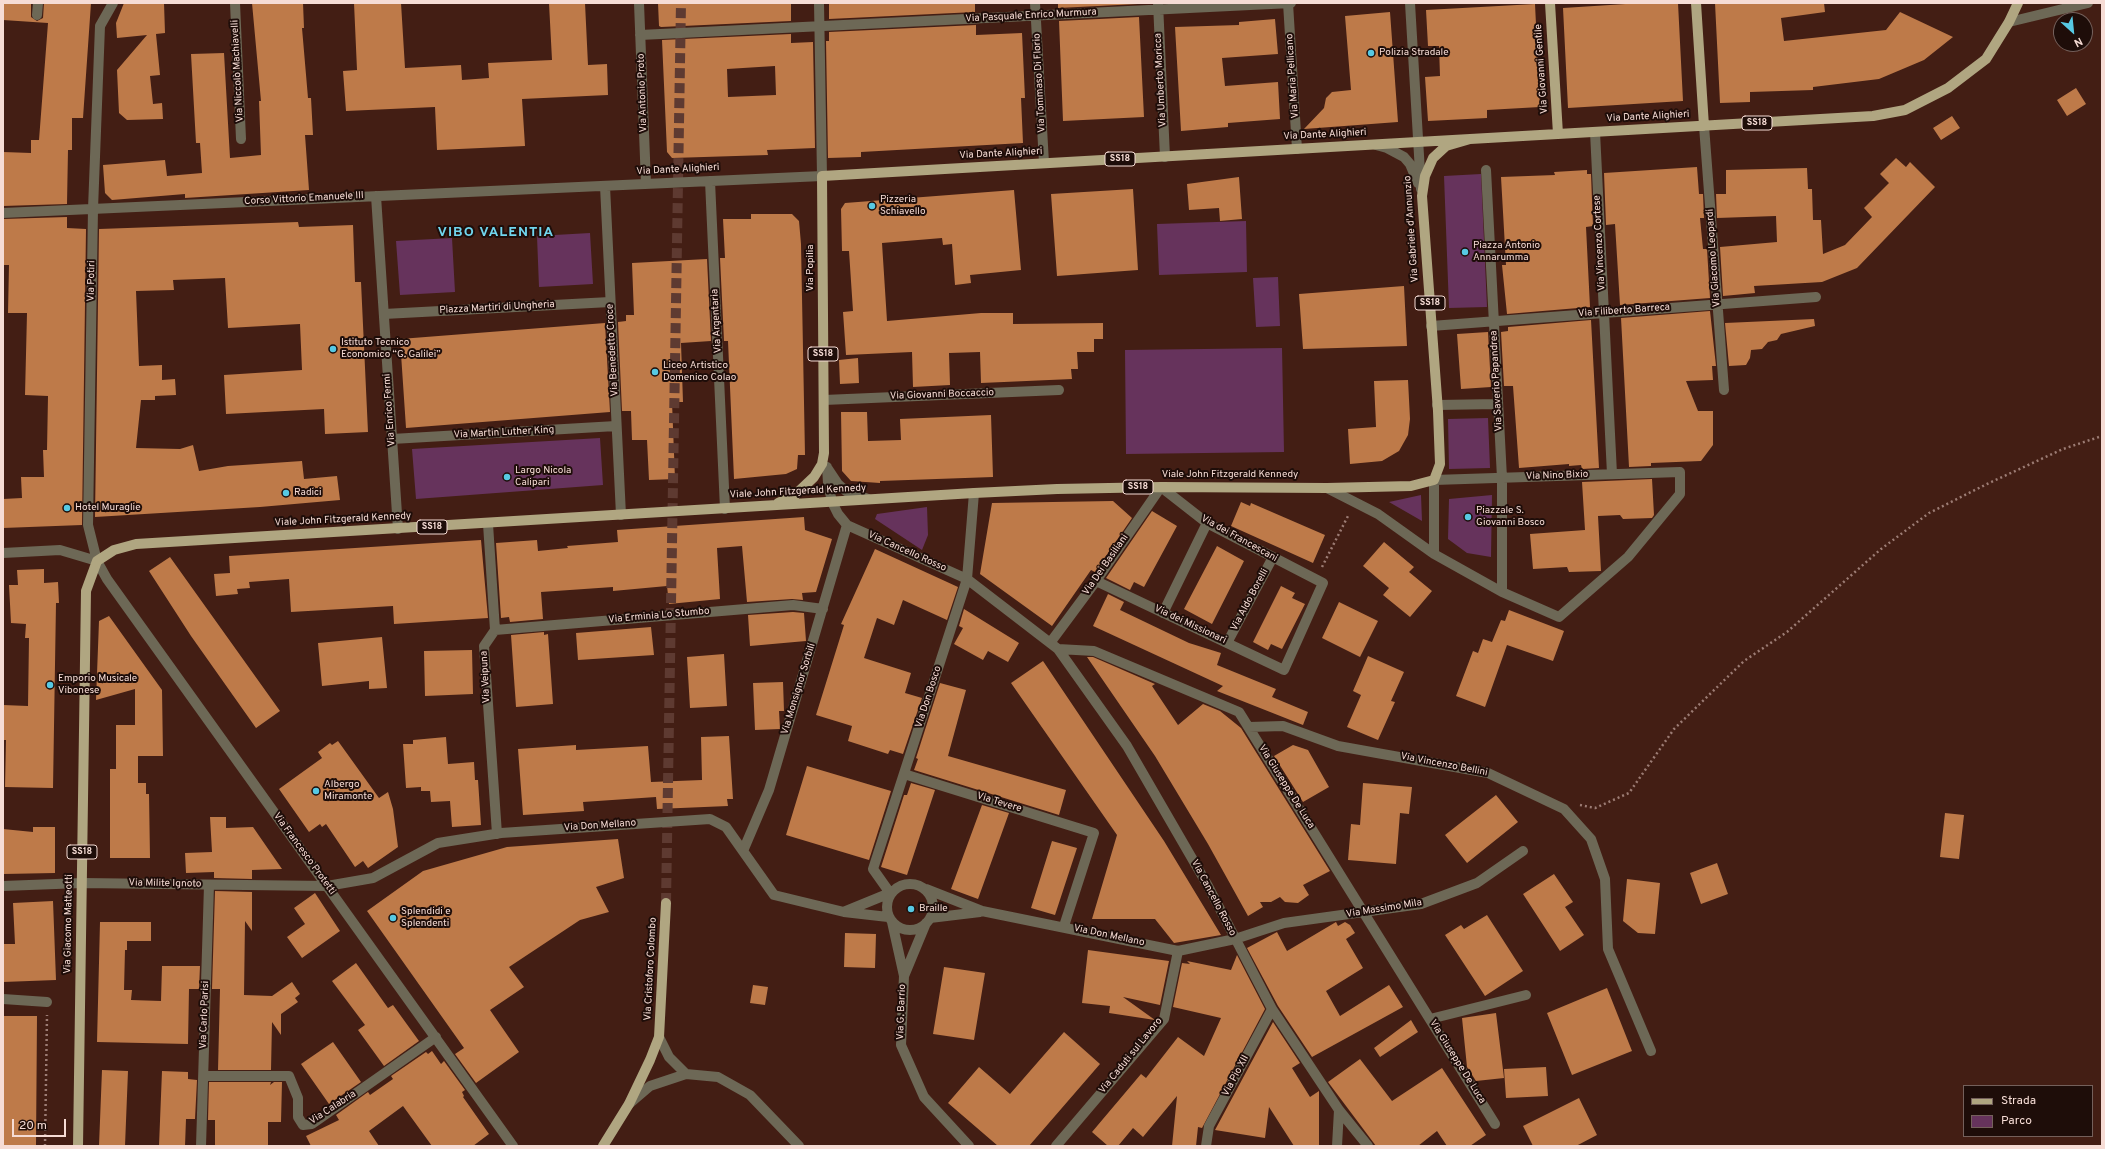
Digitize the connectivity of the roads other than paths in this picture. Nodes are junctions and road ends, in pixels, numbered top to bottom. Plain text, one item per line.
1 (38, 3) edge
2 (113, 3) edge
3 (235, 3) edge
4 (639, 3) edge
5 (819, 3) edge
6 (1035, 3) edge
7 (1289, 3) edge
8 (1410, 3) edge
9 (1550, 3) edge
10 (1696, 3) edge
11 (2018, 3) edge
12 (2088, 3) edge
13 (1158, 6) edge
14 (37, 15) dead end
15 (1036, 16) junction
16 (2009, 22) junction
17 (819, 26) junction
18 (640, 35) junction
19 (1704, 126) junction
20 (1595, 132) junction
21 (1558, 134) junction
22 (241, 139) dead end
23 (1470, 139) junction
24 (1418, 142) junction
25 (1372, 144) junction
26 (1297, 149) junction
27 (1165, 157) junction
28 (1044, 163) junction
29 (1486, 170) dead end
30 (822, 176) junction
31 (710, 181) junction
32 (646, 184) junction
33 (605, 186) junction
34 (376, 196) junction
35 (1422, 196) junction
36 (93, 209) junction
37 (3, 213) edge
38 (1816, 297) dead end
39 (610, 302) junction
40 (1718, 305) junction
41 (1604, 313) junction
42 (384, 314) junction
43 (1494, 321) junction
44 (1431, 326) junction
45 (1059, 390) dead end
46 (1724, 390) dead end
47 (824, 400) junction
48 (1498, 404) junction
49 (1437, 408) junction
50 (616, 426) junction
51 (392, 440) junction
52 (824, 453) junction
53 (827, 467) junction
54 (1612, 474) junction
55 (1502, 478) junction
56 (1434, 480) junction
57 (1161, 487) junction
58 (1327, 488) junction
59 (974, 493) junction
60 (873, 500) junction
61 (832, 502) junction
62 (771, 506) junction
63 (725, 509) junction
64 (621, 515) junction
65 (488, 524) junction
66 (1207, 524) junction
67 (847, 525) junction
68 (398, 529) junction
69 (3, 553) edge
70 (1434, 554) junction
71 (1273, 557) junction
72 (97, 560) junction
73 (967, 579) junction
74 (1096, 581) junction
75 (1502, 592) junction
76 (823, 609) junction
77 (1163, 612) junction
78 (495, 630) junction
79 (1227, 643) junction
80 (1054, 646) junction
81 (1284, 670) joint
82 (1249, 727) junction
83 (904, 774) junction
84 (496, 834) junction
85 (1523, 850) dead end
86 (743, 851) junction
87 (82, 883) junction
88 (209, 885) junction
89 (3, 886) edge
90 (327, 886) junction
91 (926, 889) junction
92 (890, 893) junction
93 (666, 904) tunnel mouth
94 (982, 911) junction
95 (844, 912) junction
96 (1365, 912) junction
97 (890, 919) junction
98 (928, 921) junction
99 (1064, 926) junction
100 (1235, 939) junction
101 (1178, 951) junction
102 (904, 976) junction
103 (1526, 995) dead end
104 (3, 999) edge
105 (47, 1002) road end
106 (1272, 1009) junction
107 (1430, 1019) junction
108 (436, 1037) junction
109 (659, 1037) junction
110 (1651, 1051) dead end
111 (686, 1074) junction
112 (204, 1076) junction
113 (629, 1104) junction
114 (1339, 1110) junction
115 (1495, 1124) dead end
116 (78, 1146) edge
117 (202, 1146) edge
118 (513, 1146) edge
119 (603, 1146) edge
120 (799, 1146) edge
121 (969, 1146) edge
122 (1056, 1146) edge
123 (1206, 1146) edge
124 (1337, 1146) edge
125 (1368, 1146) edge

1 - 14 street
2 - 36 street, Via Potiri
3 - 22 street, Via Niccolò Machiavelli
4 - 18 street, Via Antonio Proto
5 - 17 street, Via Popilia
6 - 15 street, Via Tommaso Di Florio
7 - 13 street, Via Pasquale Enrico Murmura
7 - 26 street, Via Maria Pellicano
8 - 24 street, Via Gabriele d'Annunzio
9 - 21 main road, Via Giovanni Gentile
10 - 19 main road
11 - 16 main road, SS18
12 - 16 street
13 - 15 street, Via Pasquale Enrico Murmura
13 - 27 street, Via Umberto Moricca
15 - 17 street, Via Pasquale Enrico Murmura
15 - 28 street, Via Tommaso Di Florio
16 - 19 main road, Via Dante Alighieri / SS18
17 - 18 street, Via Pasquale Enrico Murmura
17 - 30 street, Via Popilia
18 - 32 street, Via Antonio Proto
19 - 20 main road, Via Dante Alighieri / SS18
19 - 40 street, Via Giacomo Leopardi
20 - 21 main road, Via Dante Alighieri / SS18
20 - 41 street, Via Vincenzo Cortese
21 - 23 main road, Via Dante Alighieri / SS18
23 - 24 main road, Via Dante Alighieri / SS18
23 - 35 main road
24 - 25 main road, Via Dante Alighieri / SS18
24 - 35 street, Via Gabriele d'Annunzio / SS18
25 - 26 main road, Via Dante Alighieri / SS18
25 - 35 street
26 - 27 main road, Via Dante Alighieri / SS18
27 - 28 main road, Via Dante Alighieri / SS18
28 - 30 main road, Via Dante Alighieri / SS18
29 - 43 street, Via Saverio Papandrea
30 - 31 street, Via Dante Alighieri
30 - 47 main road, Via Popilia / SS18
31 - 32 street, Via Dante Alighieri
31 - 63 street, Via Argentaria
32 - 33 street, Via Dante Alighieri
33 - 34 street, Corso Vittorio Emanuele III
33 - 39 street, Via Benedetto Croce
34 - 36 street, Corso Vittorio Emanuele III
34 - 42 street, Via Enrico Fermi
35 - 44 main road, Via Gabriele d'Annunzio / SS18
36 - 37 street, Corso Vittorio Emanuele III
36 - 72 street, Via Potiri
38 - 40 street, Via Filiberto Barreca
39 - 42 street, Piazza Martiri di Ungheria
39 - 50 street, Via Benedetto Croce
40 - 41 street, Via Filiberto Barreca
40 - 46 street, Via Giacomo Leopardi
41 - 43 street, Via Filiberto Barreca
41 - 54 street, Via Vincenzo Cortese
42 - 51 street, Via Enrico Fermi
43 - 44 street, Via Filiberto Barreca
43 - 48 street, Via Saverio Papandrea
44 - 49 main road, Via Gabriele d'Annunzio / SS18
45 - 47 street, Via Giovanni Boccaccio
47 - 52 main road, Via Popilia / SS18
48 - 49 street
48 - 55 street, Via Saverio Papandrea
49 - 56 main road, SS18
50 - 51 street, Via Martin Luther King
50 - 64 street, Via Benedetto Croce
51 - 68 street, Via Enrico Fermi
52 - 53 street
52 - 62 main road, Via Popilia / SS18
53 - 60 street
53 - 61 street
54 - 55 street, Via Nino Bixio
54 - 75 street, Via Nino Bixio
55 - 56 street, Via Nino Bixio
55 - 75 street, Via Saverio Papandrea
56 - 58 main road, Viale John Fitzgerald Kennedy / SS18
56 - 70 street
57 - 58 main road, Viale John Fitzgerald Kennedy / SS18
57 - 59 main road, Viale John Fitzgerald Kennedy / SS18
57 - 66 street, Via dei Francescani
57 - 74 street, Via Dei Basiliani
58 - 70 street
59 - 60 main road, Viale John Fitzgerald Kennedy / SS18
59 - 73 street, Via Don Bosco
60 - 61 main road, Viale John Fitzgerald Kennedy / SS18
61 - 62 main road, Viale John Fitzgerald Kennedy / SS18
61 - 67 street
62 - 63 main road, Viale John Fitzgerald Kennedy / SS18
63 - 64 main road, Viale John Fitzgerald Kennedy / SS18
64 - 65 main road, Viale John Fitzgerald Kennedy / SS18
65 - 68 main road, Viale John Fitzgerald Kennedy / SS18
65 - 78 street
66 - 71 street, Via dei Francescani
66 - 77 street
67 - 73 street, Via Cancello Rosso
67 - 76 street, Via Monsignor Sorbili
68 - 72 main road, Viale John Fitzgerald Kennedy / SS18
69 - 72 street
70 - 75 street
71 - 79 street, Via Aldo Borelli
71 - 81 street, Via dei Francescani
72 - 87 main road, Via Giacomo Matteotti / SS18
72 - 90 street, Via Francesco Protetti
73 - 80 street
73 - 83 street, Via Don Bosco
74 - 77 street, Via dei Missionari
74 - 80 street, Via Dei Basiliani
76 - 78 street, Via Erminia Lo Stumbo
76 - 86 street, Via Monsignor Sorbili
77 - 79 street, Via dei Missionari
78 - 84 street, Via Veipuna
79 - 81 street, Via dei Missionari
80 - 82 street, Via Giuseppe De Luca
80 - 100 street, Via Cancello Rosso
82 - 96 street, Via Giuseppe De Luca
82 - 110 street, Via Vincenzo Bellini
83 - 92 street, Via Don Bosco
83 - 99 street, Via Tevere
84 - 86 street, Via Don Mellano
84 - 90 street, Via Don Mellano
85 - 96 street, Via Massimo Mila
86 - 95 street, Via Don Mellano
87 - 88 street, Via Milite Ignoto
87 - 89 street, Via Milite Ignoto
87 - 116 main road, Via Giacomo Matteotti / SS18
88 - 90 street, Via Milite Ignoto
88 - 112 street, Via Carlo Parisi
90 - 108 street, Via Francesco Protetti
91 - 92 street
91 - 94 street
91 - 98 street
92 - 95 street
92 - 97 street
93 - 109 main road, Via Cristoforo Colombo
94 - 98 street
94 - 99 street, Via Don Mellano
95 - 97 street, Via Don Mellano
96 - 100 street, Via Massimo Mila
96 - 107 street, Via Giuseppe De Luca
97 - 98 street
97 - 102 street
98 - 102 street
99 - 101 street, Via Don Mellano
100 - 101 street, Via Don Mellano
100 - 106 street, Via Cancello Rosso
101 - 122 street, Via Caduti sul Lavoro
102 - 121 street, Via G. Barrio
103 - 107 street
104 - 105 street
106 - 114 street, Via Cancello Rosso
106 - 123 street, Via Pio XII
107 - 115 street, Via Giuseppe De Luca
108 - 112 street, Via Calabria
108 - 118 street, Via Francesco Protetti
109 - 111 street, Via Cristoforo Colombo
109 - 113 main road, Via Cristoforo Colombo
111 - 113 street
111 - 120 street
112 - 117 street, Via Carlo Parisi
113 - 119 main road, Via Cristoforo Colombo
114 - 124 street
114 - 125 street, Via Cancello Rosso

